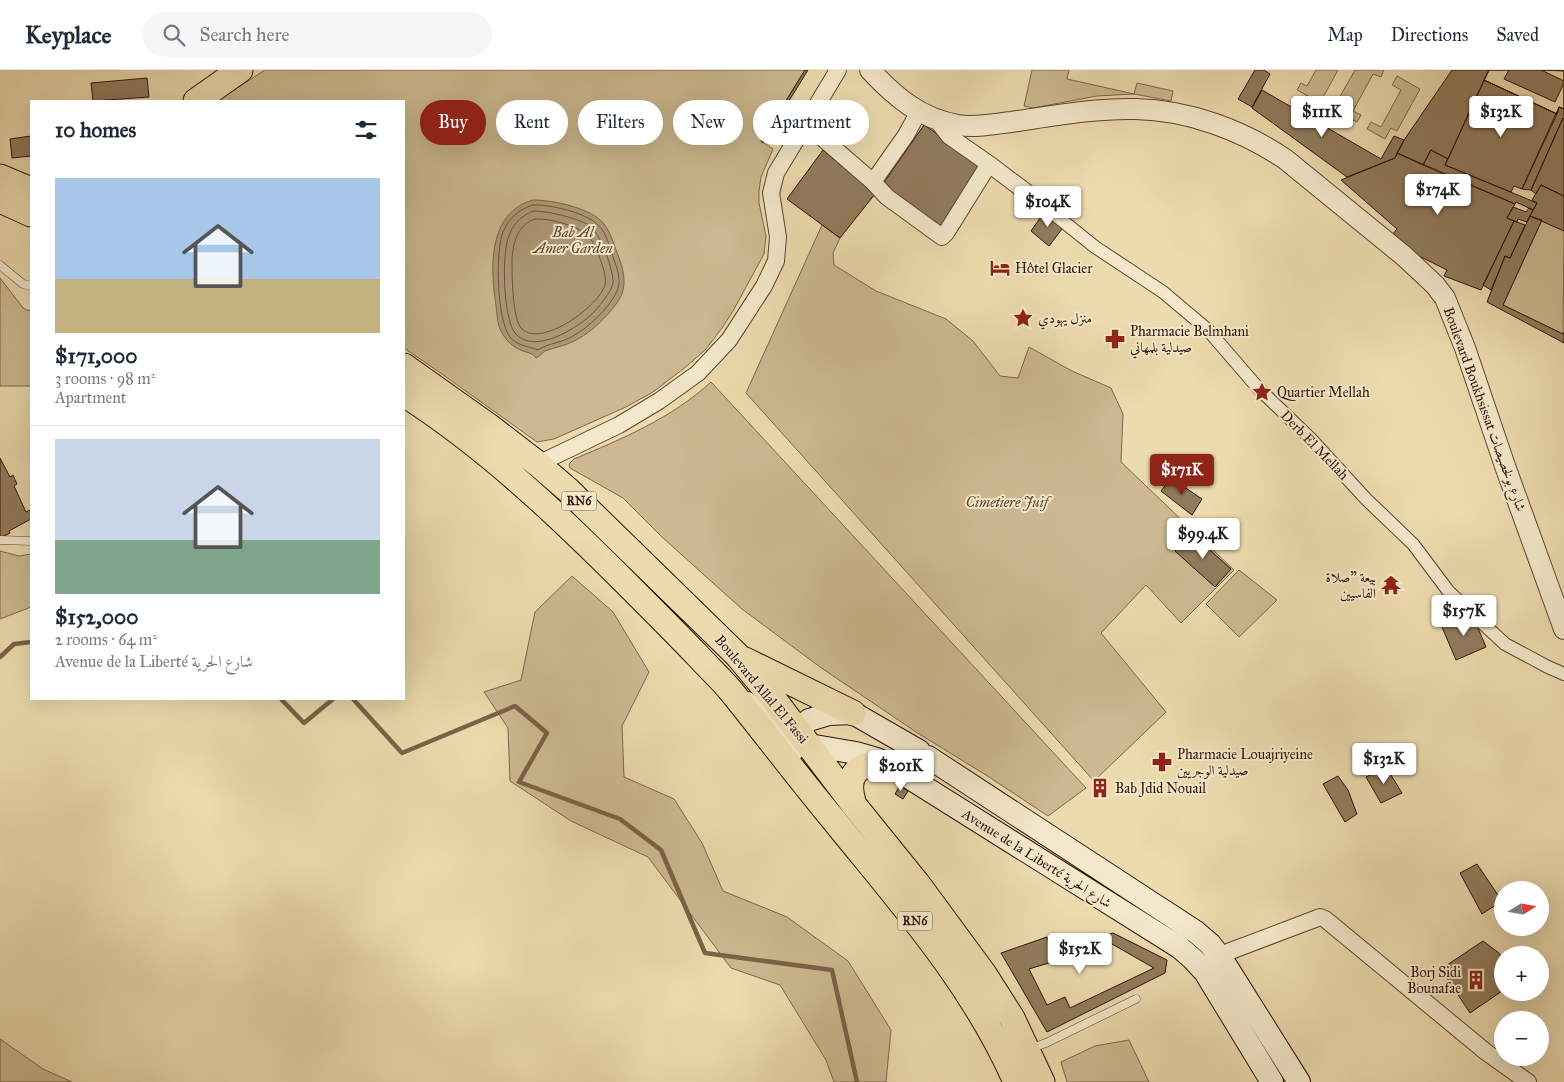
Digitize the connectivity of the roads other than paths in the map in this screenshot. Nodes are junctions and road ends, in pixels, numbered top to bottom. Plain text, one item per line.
1 (240, 70) edge
2 (838, 70) edge
3 (870, 70) edge
4 (197, 100) edge
5 (819, 100) edge
6 (927, 115) junction
7 (792, 145) edge
8 (830, 145) edge
9 (989, 164) junction
10 (0, 177) edge
11 (873, 182) junction
12 (30, 190) edge
13 (1034, 198) joint
14 (0, 200) edge
15 (30, 214) edge
16 (0, 265) edge
17 (30, 286) edge
18 (405, 367) edge
19 (405, 395) edge
20 (538, 464) junction
21 (0, 540) edge
22 (30, 541) edge
23 (1564, 629) edge
24 (737, 655) junction
25 (1564, 674) edge
26 (730, 690) junction
27 (853, 713) junction
28 (807, 741) junction
29 (889, 765) junction
30 (795, 772) junction
31 (854, 805) junction
32 (1220, 955) junction
33 (1136, 999) dead end
34 (1027, 1050) junction
35 (1034, 1080) edge
36 (1016, 1082) edge
37 (1272, 1082) edge
38 (1298, 1082) edge
39 (1528, 1082) edge

1 - 4 main road
2 - 5 street
3 - 6 street, Boulevard Boukhsissat شارع بولخصيصات
6 - 9 street, Derb El Mellah
6 - 11 street
6 - 23 street, Boulevard Boukhsissat شارع بولخصيصات
7 - 20 street
8 - 11 street
9 - 11 street
9 - 13 street, Derb El Mellah
10 - 12 main road
13 - 25 street, Derb El Mellah
14 - 15 main road
16 - 17 lane
18 - 20 main road, Boulevard Allal El Fassi / RN6
19 - 26 main road, Boulevard Allal El Fassi / RN6
20 - 24 main road, Boulevard Allal El Fassi / RN6
21 - 22 lane
24 - 27 main road
24 - 28 main road, Boulevard Allal El Fassi / RN6
26 - 28 main road, Avenue de la Liberté شارع الحرية
26 - 30 main road, Boulevard Allal El Fassi / RN6
27 - 28 main road
27 - 28 main road
27 - 32 main road, Avenue de la Liberté شارع الحرية
28 - 29 main road, Avenue de la Liberté شارع الحرية
28 - 30 main road
28 - 31 main road, Boulevard Allal El Fassi / RN6
29 - 31 main road
29 - 37 main road, Avenue de la Liberté شارع الحرية
30 - 36 main road, Boulevard Allal El Fassi / RN6
31 - 34 main road, Boulevard Allal El Fassi / RN6
32 - 38 main road, Avenue de la Liberté شارع الحرية
32 - 39 street
33 - 34 lane
34 - 35 main road, Boulevard Allal El Fassi / RN6

